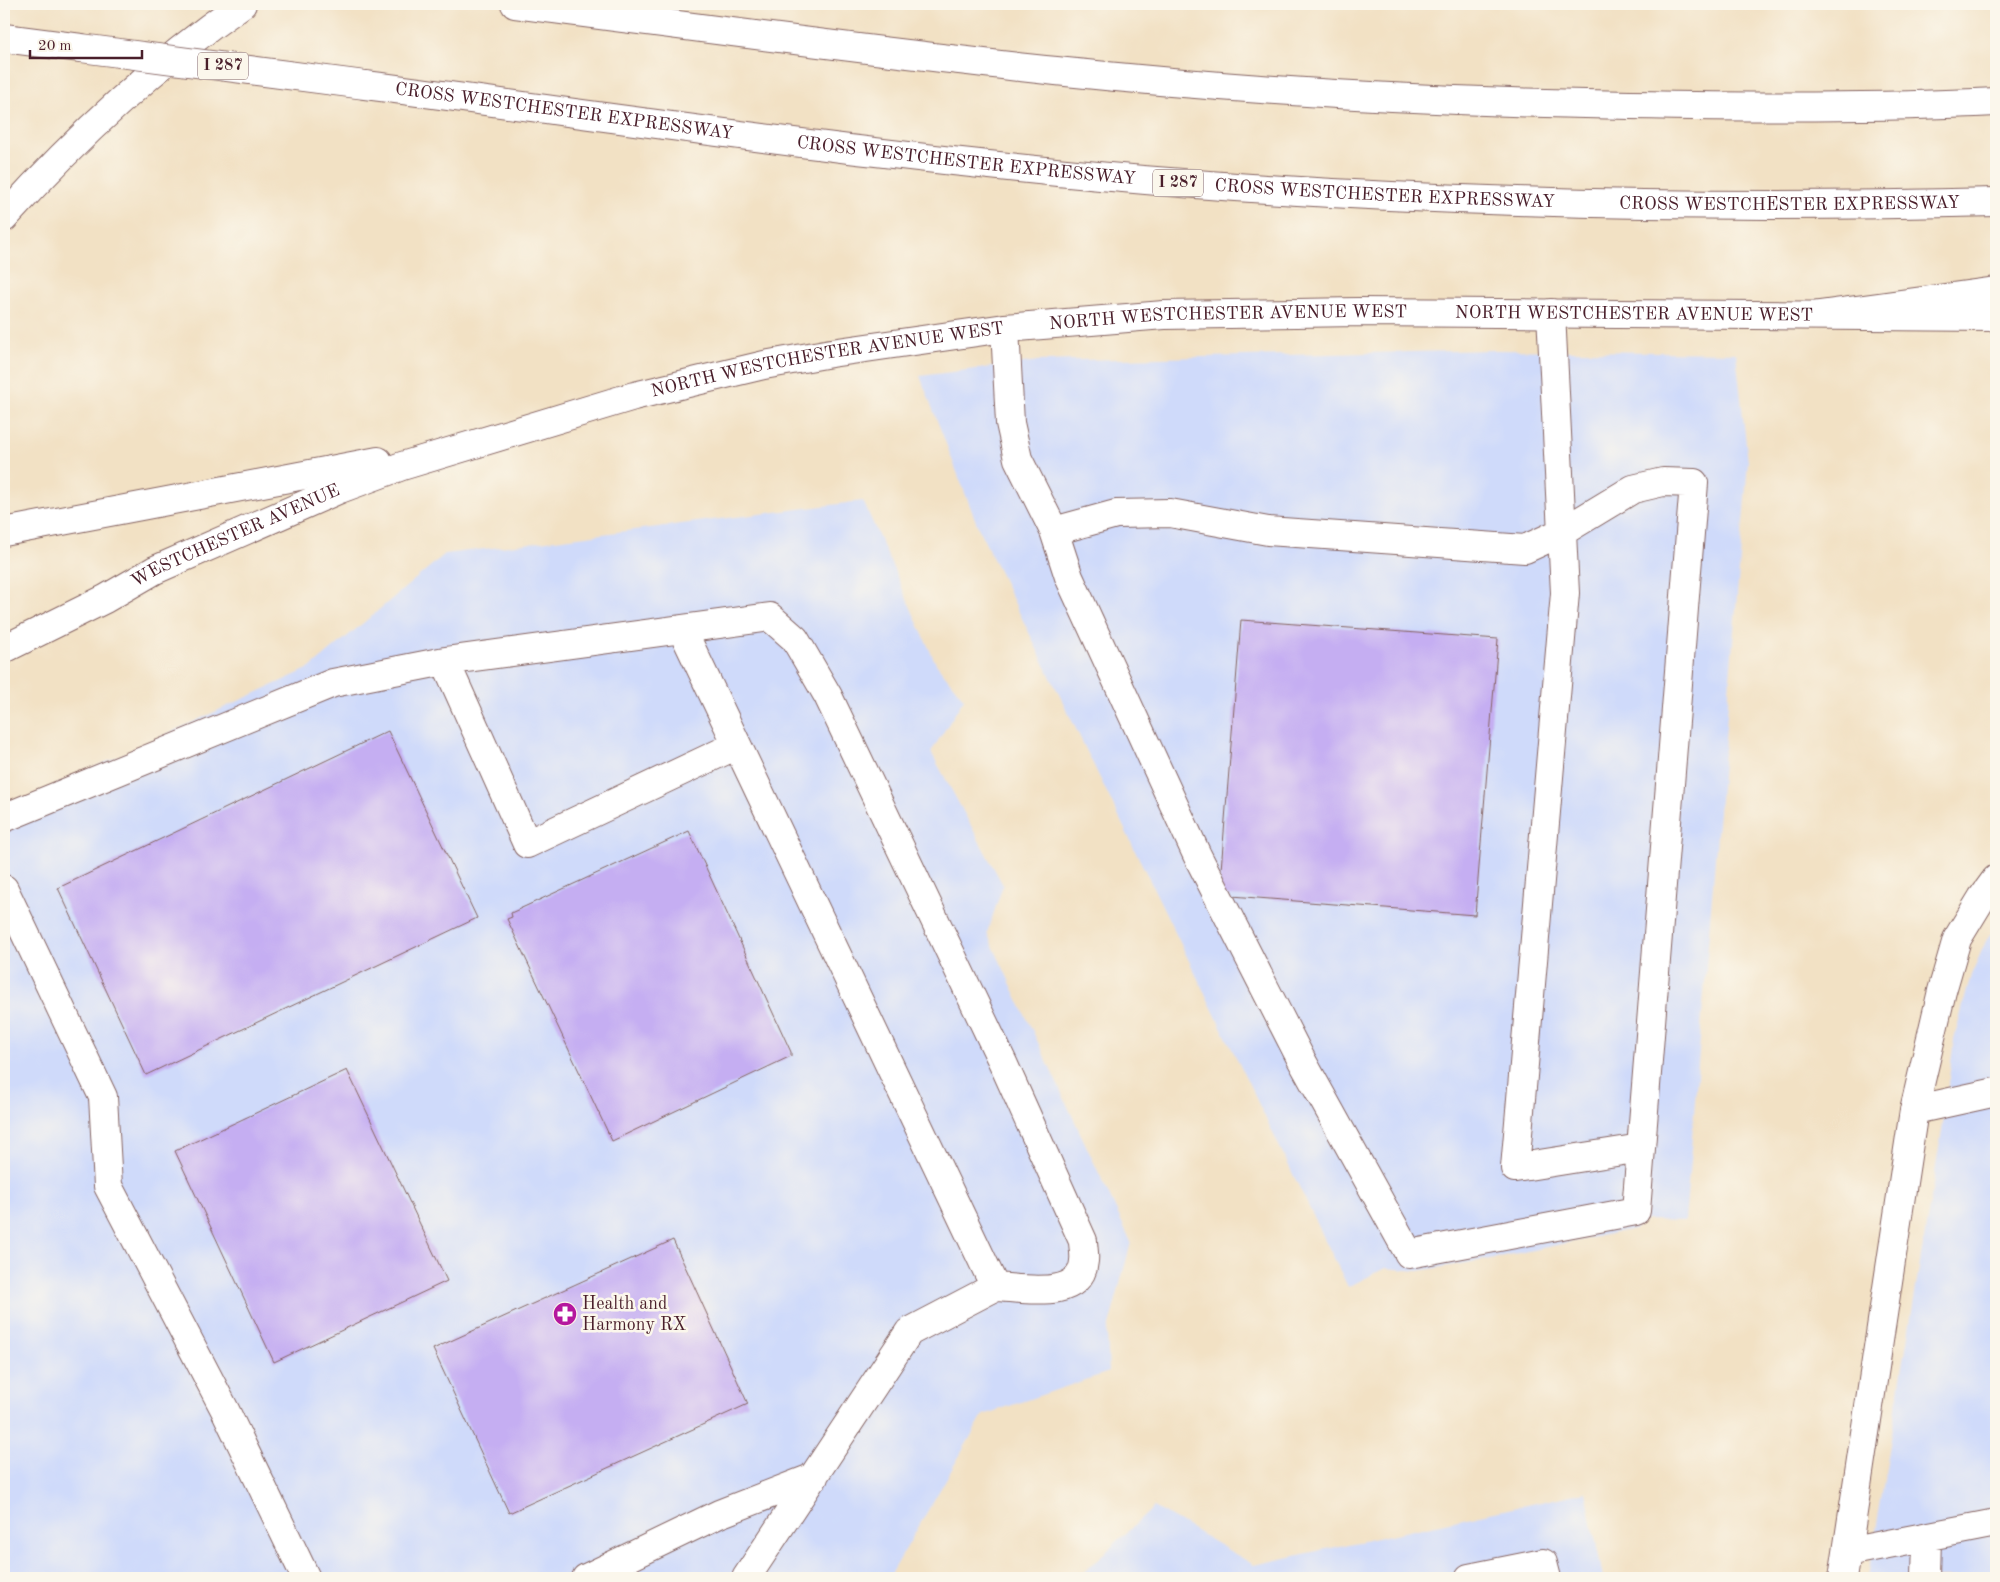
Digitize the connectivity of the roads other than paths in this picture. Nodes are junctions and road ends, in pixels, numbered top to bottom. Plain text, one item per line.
1 (242, 4) edge
2 (515, 4) edge
3 (4, 38) edge
4 (1996, 102) edge
5 (1996, 202) edge
6 (4, 218) edge
7 (1996, 291) edge
8 (1551, 314) junction
9 (1819, 315) junction
10 (1996, 317) edge
11 (1005, 328) junction
12 (475, 444) junction
13 (1054, 531) junction
14 (4, 532) edge
15 (1562, 532) junction
16 (682, 629) junction
17 (4, 649) edge
18 (445, 661) junction
19 (737, 745) junction
20 (4, 818) edge
21 (1996, 879) edge
22 (4, 889) edge
23 (1996, 1092) edge
24 (1914, 1110) junction
25 (1641, 1148) junction
26 (995, 1287) junction
27 (814, 1477) junction
28 (1996, 1523) edge
29 (1927, 1537) junction
30 (1847, 1552) junction
31 (306, 1578) edge
32 (586, 1578) edge
33 (746, 1578) edge
34 (1469, 1578) edge
35 (1547, 1578) edge
36 (1843, 1578) edge
37 (1926, 1578) edge

1 - 6 main road
2 - 4 main road
3 - 5 main road, CROSS WESTCHESTER EXPRESSWAY / I 287, bridge
7 - 9 main road
8 - 9 main road, NORTH WESTCHESTER AVENUE WEST
8 - 11 main road, NORTH WESTCHESTER AVENUE WEST
8 - 15 main road
9 - 10 main road, NORTH WESTCHESTER AVENUE WEST
11 - 12 main road, NORTH WESTCHESTER AVENUE WEST
11 - 13 main road
12 - 14 main road
12 - 17 main road, WESTCHESTER AVENUE
13 - 15 main road
13 - 25 main road
15 - 25 main road
15 - 25 main road
16 - 18 main road
16 - 19 main road
16 - 26 main road
18 - 19 main road
18 - 20 main road
19 - 26 main road
21 - 24 main road
22 - 31 main road
23 - 24 main road
24 - 30 main road
26 - 27 main road
27 - 32 main road
27 - 33 main road
28 - 29 main road
29 - 30 main road
29 - 37 main road
30 - 36 main road
34 - 35 main road

